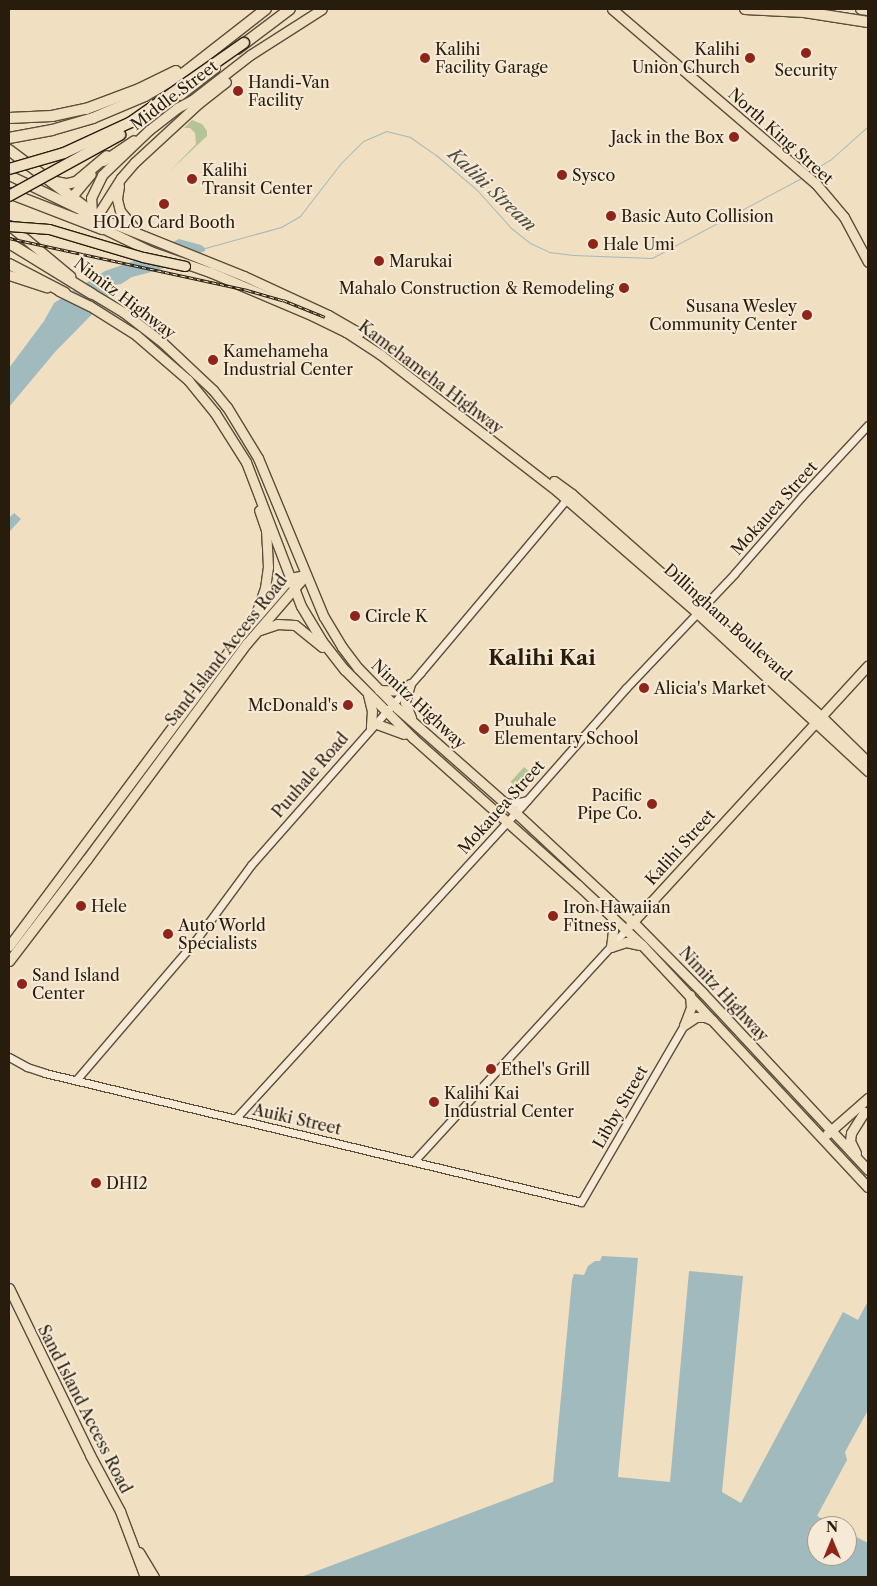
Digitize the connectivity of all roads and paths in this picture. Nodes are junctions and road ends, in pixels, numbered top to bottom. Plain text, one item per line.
1 (266, 9) edge
2 (290, 9) edge
3 (322, 9) edge
4 (613, 9) edge
5 (745, 9) edge
6 (783, 9) edge
7 (861, 9) edge
8 (868, 10) edge
9 (804, 12) junction
10 (868, 22) edge
11 (276, 39) junction
12 (222, 43) junction
13 (244, 43) junction
14 (9, 118) edge
15 (149, 130) junction
16 (9, 138) edge
17 (9, 150) edge
18 (108, 156) junction
19 (9, 169) edge
20 (9, 175) edge
21 (121, 178) junction
22 (51, 182) junction
23 (9, 195) edge
24 (70, 197) junction
25 (56, 199) junction
26 (93, 215) junction
27 (78, 219) junction
28 (9, 226) edge
29 (102, 229) junction
30 (146, 236) junction
31 (9, 243) edge
32 (868, 262) edge
33 (9, 264) edge
34 (184, 264) junction
35 (9, 275) edge
36 (74, 281) junction
37 (65, 293) junction
38 (92, 294) joint
39 (868, 425) edge
40 (246, 462) junction
41 (569, 496) junction
42 (306, 575) junction
43 (292, 582) junction
44 (699, 610) junction
45 (251, 624) junction
46 (255, 633) junction
47 (333, 657) junction
48 (868, 665) edge
49 (407, 688) junction
50 (379, 690) junction
51 (368, 694) junction
52 (392, 703) junction
53 (385, 711) junction
54 (818, 719) junction
55 (414, 723) junction
56 (372, 725) junction
57 (413, 738) junction
58 (149, 758) junction
59 (868, 762) edge
60 (157, 765) junction
61 (868, 771) edge
62 (528, 800) junction
63 (504, 802) junction
64 (519, 810) junction
65 (508, 822) junction
66 (78, 852) junction
67 (88, 859) junction
68 (648, 905) junction
69 (622, 911) junction
70 (612, 918) junction
71 (633, 922) junction
72 (625, 931) junction
73 (648, 936) junction
74 (642, 945) junction
75 (9, 946) edge
76 (611, 947) junction
77 (9, 961) edge
78 (689, 994) junction
79 (715, 1021) junction
80 (684, 1025) junction
81 (9, 1057) edge
82 (76, 1080) junction
83 (868, 1098) edge
84 (864, 1109) edge
85 (817, 1115) junction
86 (235, 1119) junction
87 (833, 1133) junction
88 (824, 1140) junction
89 (414, 1161) junction
90 (860, 1163) junction
91 (868, 1170) edge
92 (868, 1187) edge
93 (581, 1202) joint
94 (9, 1288) edge
95 (133, 1545) junction
96 (145, 1577) edge
97 (154, 1577) edge

1 - 12 highway
2 - 13 highway
3 - 11 main road, Middle Street
4 - 32 main road, North King Street
5 - 9 highway
6 - 9 highway
7 - 8 highway
9 - 10 highway
11 - 15 main road, Middle Street
11 - 21 main road, Middle Street
12 - 14 highway
12 - 16 highway
13 - 19 highway, bridge
13 - 23 highway, bridge
15 - 18 main road
15 - 26 main road, Middle Street
17 - 22 highway
18 - 22 highway
18 - 24 main road
20 - 25 main road, Kamehameha Highway
21 - 26 main road, Middle Street
21 - 30 main road
22 - 24 highway
23 - 27 highway
24 - 25 main road
24 - 26 highway
25 - 26 main road, Kamehameha Highway
26 - 27 highway
26 - 29 main road
26 - 30 main road, Kamehameha Highway
27 - 29 highway
28 - 34 main road, bridge
28 - 36 main road, Nimitz Highway
29 - 34 main road
30 - 41 main road, Kamehameha Highway
31 - 36 highway
33 - 37 highway
34 - 41 main road, Kamehameha Highway
35 - 37 main road, Nimitz Highway
36 - 38 highway
37 - 40 main road, Nimitz Highway
38 - 42 main road, Nimitz Highway
39 - 44 street, Mokauea Street
40 - 43 main road, Nimitz Highway
40 - 45 main road
41 - 44 main road, Dillingham Boulevard
41 - 49 street, Puuhale Road
42 - 43 main road, Sand Island Access Road
42 - 50 main road, Nimitz Highway
43 - 45 main road, Sand Island Access Road
43 - 46 main road, Sand Island Access Road
43 - 47 main road, Nimitz Highway
44 - 54 main road, Dillingham Boulevard
44 - 62 street, Mokauea Street
45 - 58 main road, Sand Island Access Road
46 - 47 main road
46 - 60 main road, Sand Island Access Road
47 - 51 main road, Nimitz Highway
48 - 54 main road, Kalihi Street
49 - 50 main road
49 - 52 street, Puuhale Road
49 - 55 main road
50 - 52 main road, Nimitz Highway
51 - 53 main road, Nimitz Highway
51 - 56 main road
52 - 53 street, Puuhale Road
52 - 55 main road, Nimitz Highway
53 - 56 street, Puuhale Road
53 - 57 main road, Nimitz Highway
54 - 59 main road, Dillingham Boulevard
54 - 61 main road, Dillingham Boulevard
54 - 68 main road, Kalihi Street
55 - 63 main road, Nimitz Highway
56 - 57 main road
56 - 82 street, Puuhale Road
57 - 65 main road, Nimitz Highway
58 - 60 main road
58 - 66 main road, Sand Island Access Road
60 - 67 main road, Sand Island Access Road
62 - 63 street
62 - 64 street, Mokauea Street
63 - 64 main road, Nimitz Highway
64 - 65 street, Mokauea Street
64 - 69 main road, Nimitz Highway
65 - 70 main road, Nimitz Highway
65 - 86 street, Mokauea Street
66 - 67 main road
66 - 75 main road, Sand Island Access Road
67 - 77 main road, Sand Island Access Road
68 - 69 main road
68 - 71 main road, Kalihi Street
68 - 73 main road
69 - 71 main road, Nimitz Highway
70 - 72 main road, Nimitz Highway
70 - 76 main road
71 - 72 main road, Kalihi Street
71 - 73 main road, Nimitz Highway
72 - 74 main road, Nimitz Highway
72 - 76 street, Kalihi Street
73 - 85 main road, Nimitz Highway
74 - 76 main road
74 - 78 main road, Nimitz Highway
76 - 89 street, Kalihi Street
78 - 79 main road, Nimitz Highway
78 - 80 main road
79 - 80 main road
79 - 88 main road, Nimitz Highway
80 - 93 street, Libby Street
81 - 82 street, Auiki Street
82 - 86 street, Auiki Street
83 - 84 main road
84 - 85 main road
84 - 87 main road
84 - 90 main road
85 - 87 main road, Nimitz Highway
86 - 89 street, Auiki Street
87 - 88 main road
87 - 90 main road, Nimitz Highway
88 - 92 main road, Nimitz Highway
89 - 93 street, Auiki Street
90 - 91 main road, Nimitz Highway
94 - 95 main road, Sand Island Access Road
95 - 96 main road, Sand Island Access Road
95 - 97 main road, Sand Island Access Road

